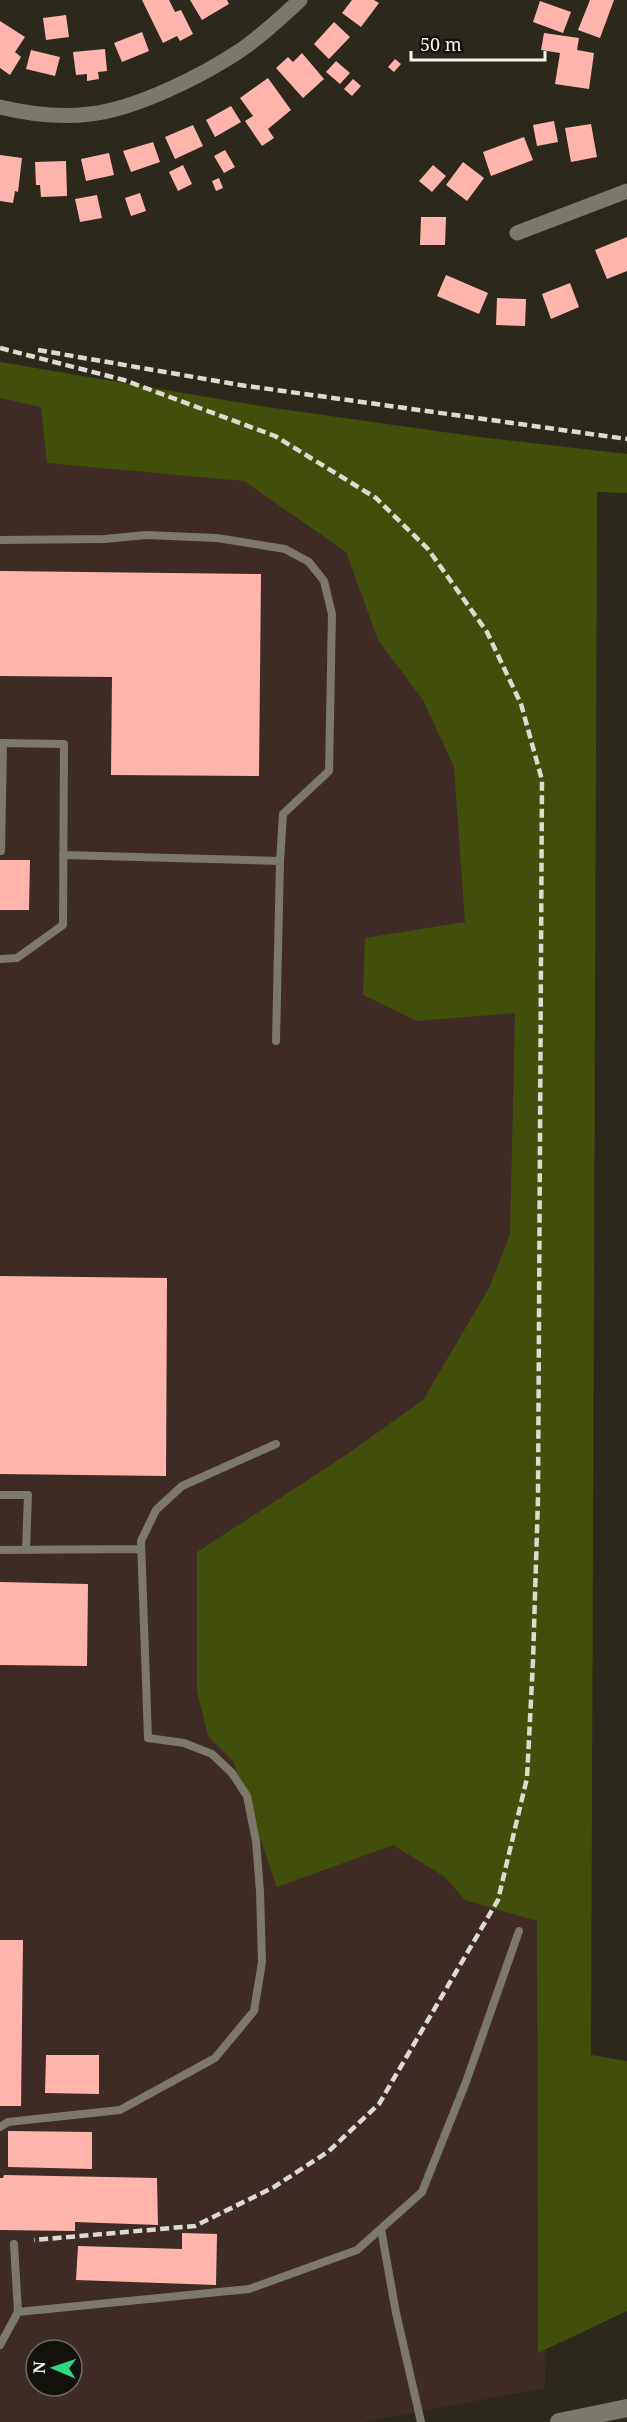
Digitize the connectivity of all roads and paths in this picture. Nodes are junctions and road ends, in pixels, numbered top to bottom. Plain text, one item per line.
1 (300, 0) edge
2 (0, 107) edge
3 (627, 191) edge
4 (517, 232) dead end
5 (0, 540) edge
6 (1, 743) edge
7 (1, 851) edge
8 (63, 855) junction
9 (280, 861) junction
10 (0, 959) edge
11 (276, 1041) dead end
12 (276, 1444) dead end
13 (0, 1495) edge
14 (141, 1549) junction
15 (0, 1550) edge
16 (26, 1550) junction
17 (519, 1930) dead end
18 (0, 2127) edge
19 (381, 2229) junction
20 (14, 2244) dead end
21 (18, 2312) junction
22 (0, 2345) edge
23 (627, 2408) edge
24 (421, 2422) edge
25 (559, 2422) edge

1 - 2 street
3 - 4 street
5 - 9 lane
6 - 7 lane
6 - 8 lane
8 - 9 lane
8 - 10 lane
9 - 11 lane
12 - 14 lane
13 - 16 lane
14 - 16 lane
14 - 18 lane
15 - 16 lane
17 - 19 lane
19 - 21 lane
19 - 24 lane
20 - 21 lane
21 - 22 lane
23 - 25 street

